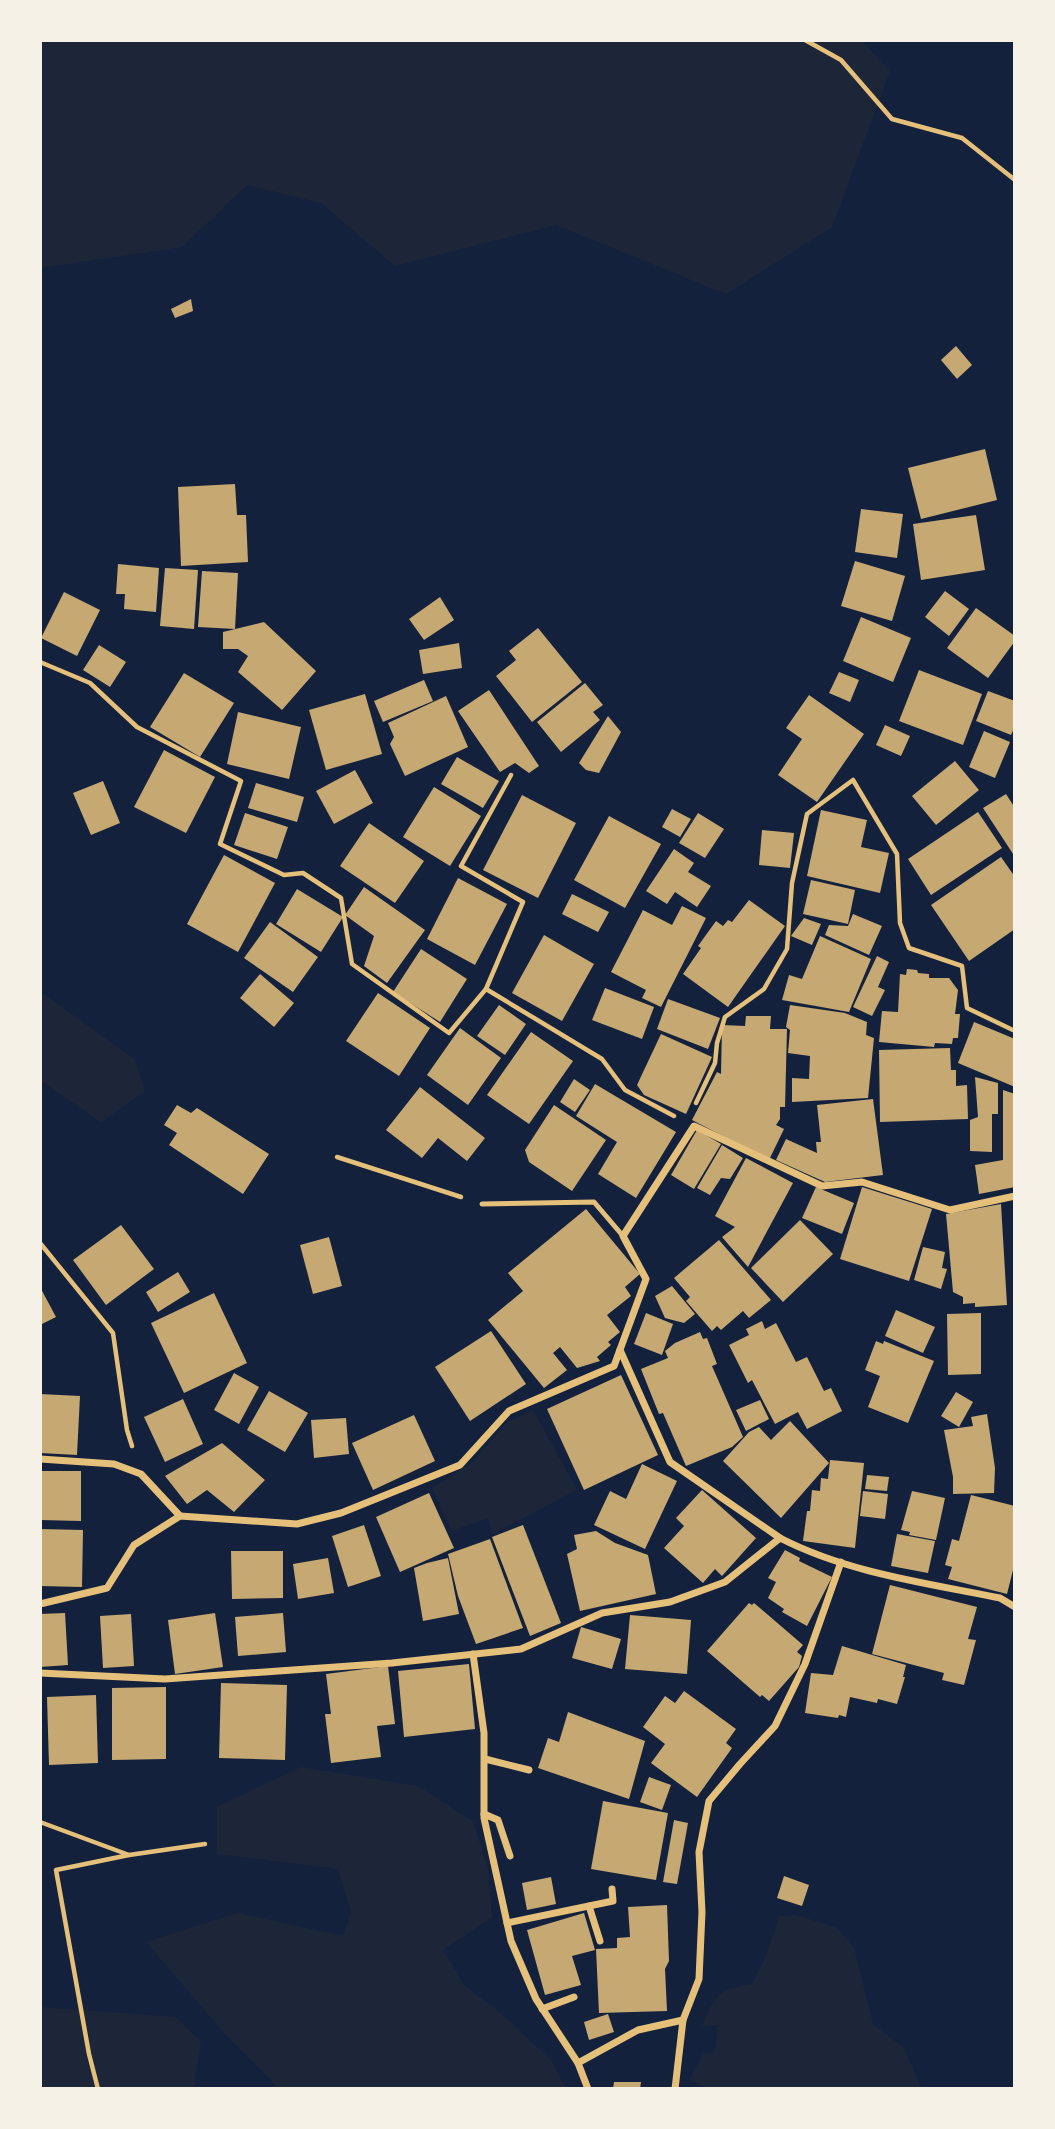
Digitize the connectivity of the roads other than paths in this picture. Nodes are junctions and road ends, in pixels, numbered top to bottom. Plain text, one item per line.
1 (1015, 1196) edge
2 (482, 1204) road end
3 (623, 1236) junction
4 (620, 1350) junction
5 (40, 1459) edge
6 (180, 1516) junction
7 (780, 1538) junction
8 (841, 1562) junction
9 (40, 1604) edge
10 (1015, 1606) edge
11 (473, 1654) junction
12 (40, 1673) edge
13 (485, 1759) junction
14 (529, 1770) dead end
15 (484, 1814) junction
16 (510, 1856) dead end
17 (612, 1889) dead end
18 (589, 1906) junction
19 (507, 1923) junction
20 (600, 1941) dead end
21 (575, 1997) dead end
22 (542, 2009) junction
23 (683, 2020) junction
24 (579, 2063) junction
25 (588, 2089) edge
26 (675, 2089) edge

1 - 3 street
2 - 3 lane
3 - 4 street
4 - 6 street
4 - 7 street
5 - 6 street
6 - 9 street
7 - 8 street
7 - 11 street
8 - 10 street
8 - 23 street
11 - 12 street
11 - 13 street
13 - 14 street
13 - 15 street
15 - 16 street
15 - 19 street
17 - 18 street
18 - 19 street
18 - 20 street
19 - 22 street
21 - 22 street
22 - 24 street
23 - 24 street
23 - 26 street
24 - 25 street

